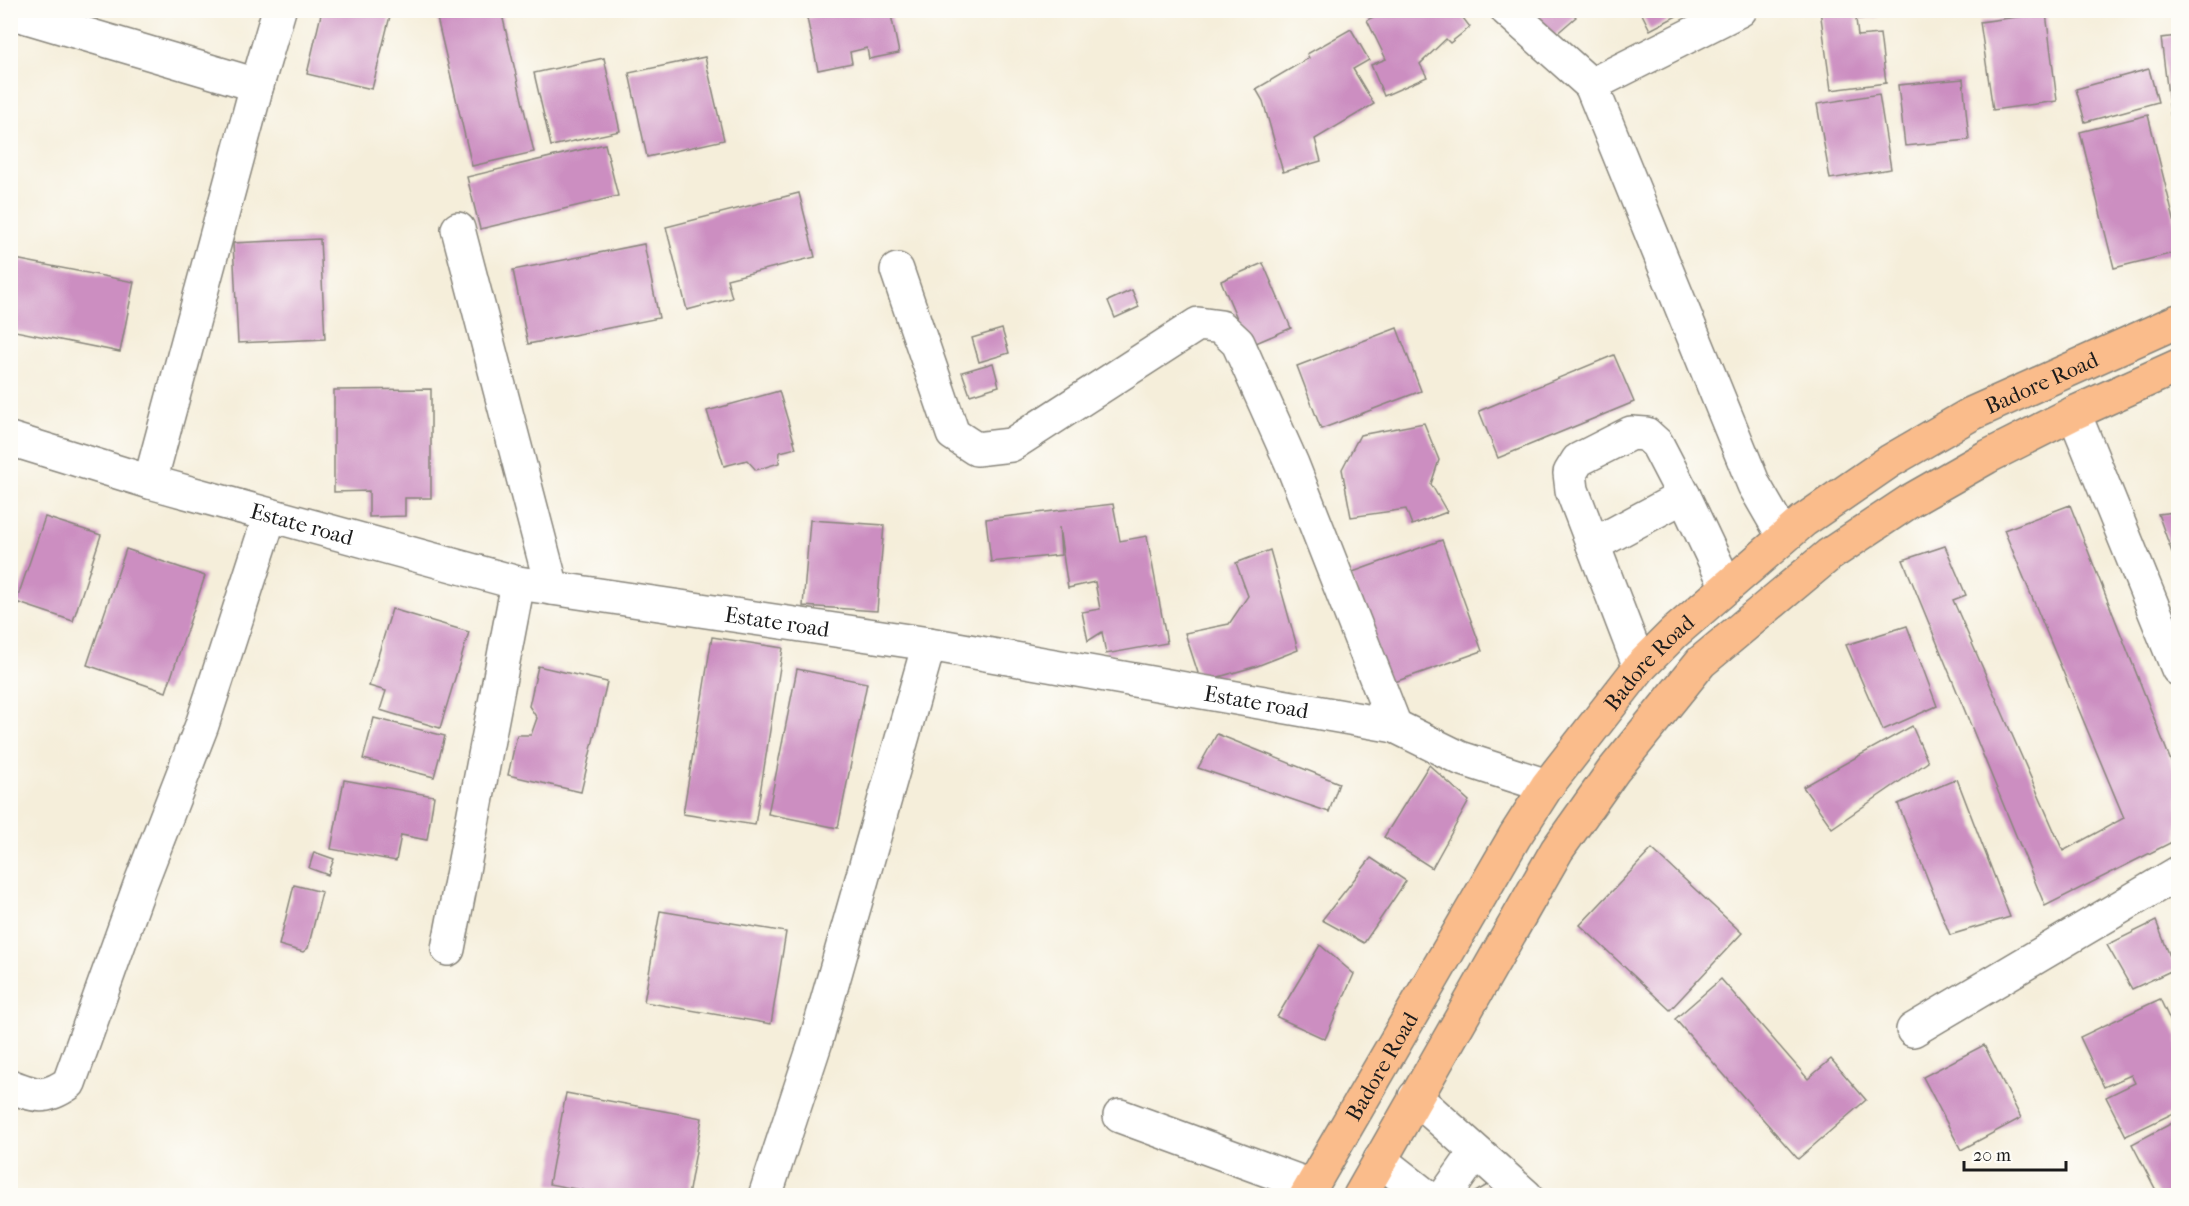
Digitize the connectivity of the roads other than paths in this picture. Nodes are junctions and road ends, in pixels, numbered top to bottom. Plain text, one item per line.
1 (279, 10) edge
2 (1507, 10) edge
3 (1740, 10) edge
4 (10, 12) edge
5 (256, 85) junction
6 (1591, 85) junction
7 (458, 229) dead end
8 (897, 270) dead end
9 (2178, 321) edge
10 (2178, 366) edge
11 (2074, 413) junction
12 (10, 439) edge
13 (150, 482) junction
14 (1684, 496) junction
15 (270, 515) junction
16 (1785, 537) junction
17 (1593, 545) junction
18 (518, 583) junction
19 (1727, 587) junction
20 (552, 588) junction
21 (929, 644) junction
22 (1640, 667) junction
23 (2178, 669) edge
24 (1395, 726) junction
25 (1547, 786) junction
26 (2178, 873) edge
27 (448, 949) dead end
28 (1913, 1030) dead end
29 (10, 1086) edge
30 (1414, 1097) junction
31 (1120, 1116) dead end
32 (1476, 1152) junction
33 (1380, 1160) junction
34 (1308, 1191) edge
35 (765, 1196) edge
36 (1360, 1196) edge
37 (1426, 1196) edge
38 (1445, 1196) edge
39 (1526, 1196) edge

1 - 5 street
2 - 6 street
3 - 6 street
4 - 5 street
5 - 13 street
6 - 16 street
7 - 20 street
8 - 24 street
9 - 16 main road, Badore Road
10 - 11 main road, Badore Road
11 - 23 street
11 - 30 main road, Badore Road
12 - 13 street, Estate road
13 - 15 street, Estate road
14 - 17 street
14 - 17 street
14 - 19 street
15 - 18 street, Estate road
15 - 29 street
16 - 19 main road, Badore Road
17 - 22 street
18 - 20 street, Estate road
18 - 27 street
19 - 22 main road, Badore Road
20 - 21 street, Estate road
21 - 24 street, Estate road
21 - 35 street
22 - 25 main road, Badore Road
24 - 25 street, Estate road
25 - 34 main road, Badore Road
26 - 28 street
30 - 32 street
30 - 33 main road, Badore Road
31 - 34 street
32 - 38 street
32 - 39 street
33 - 36 main road, Badore Road
33 - 37 street

